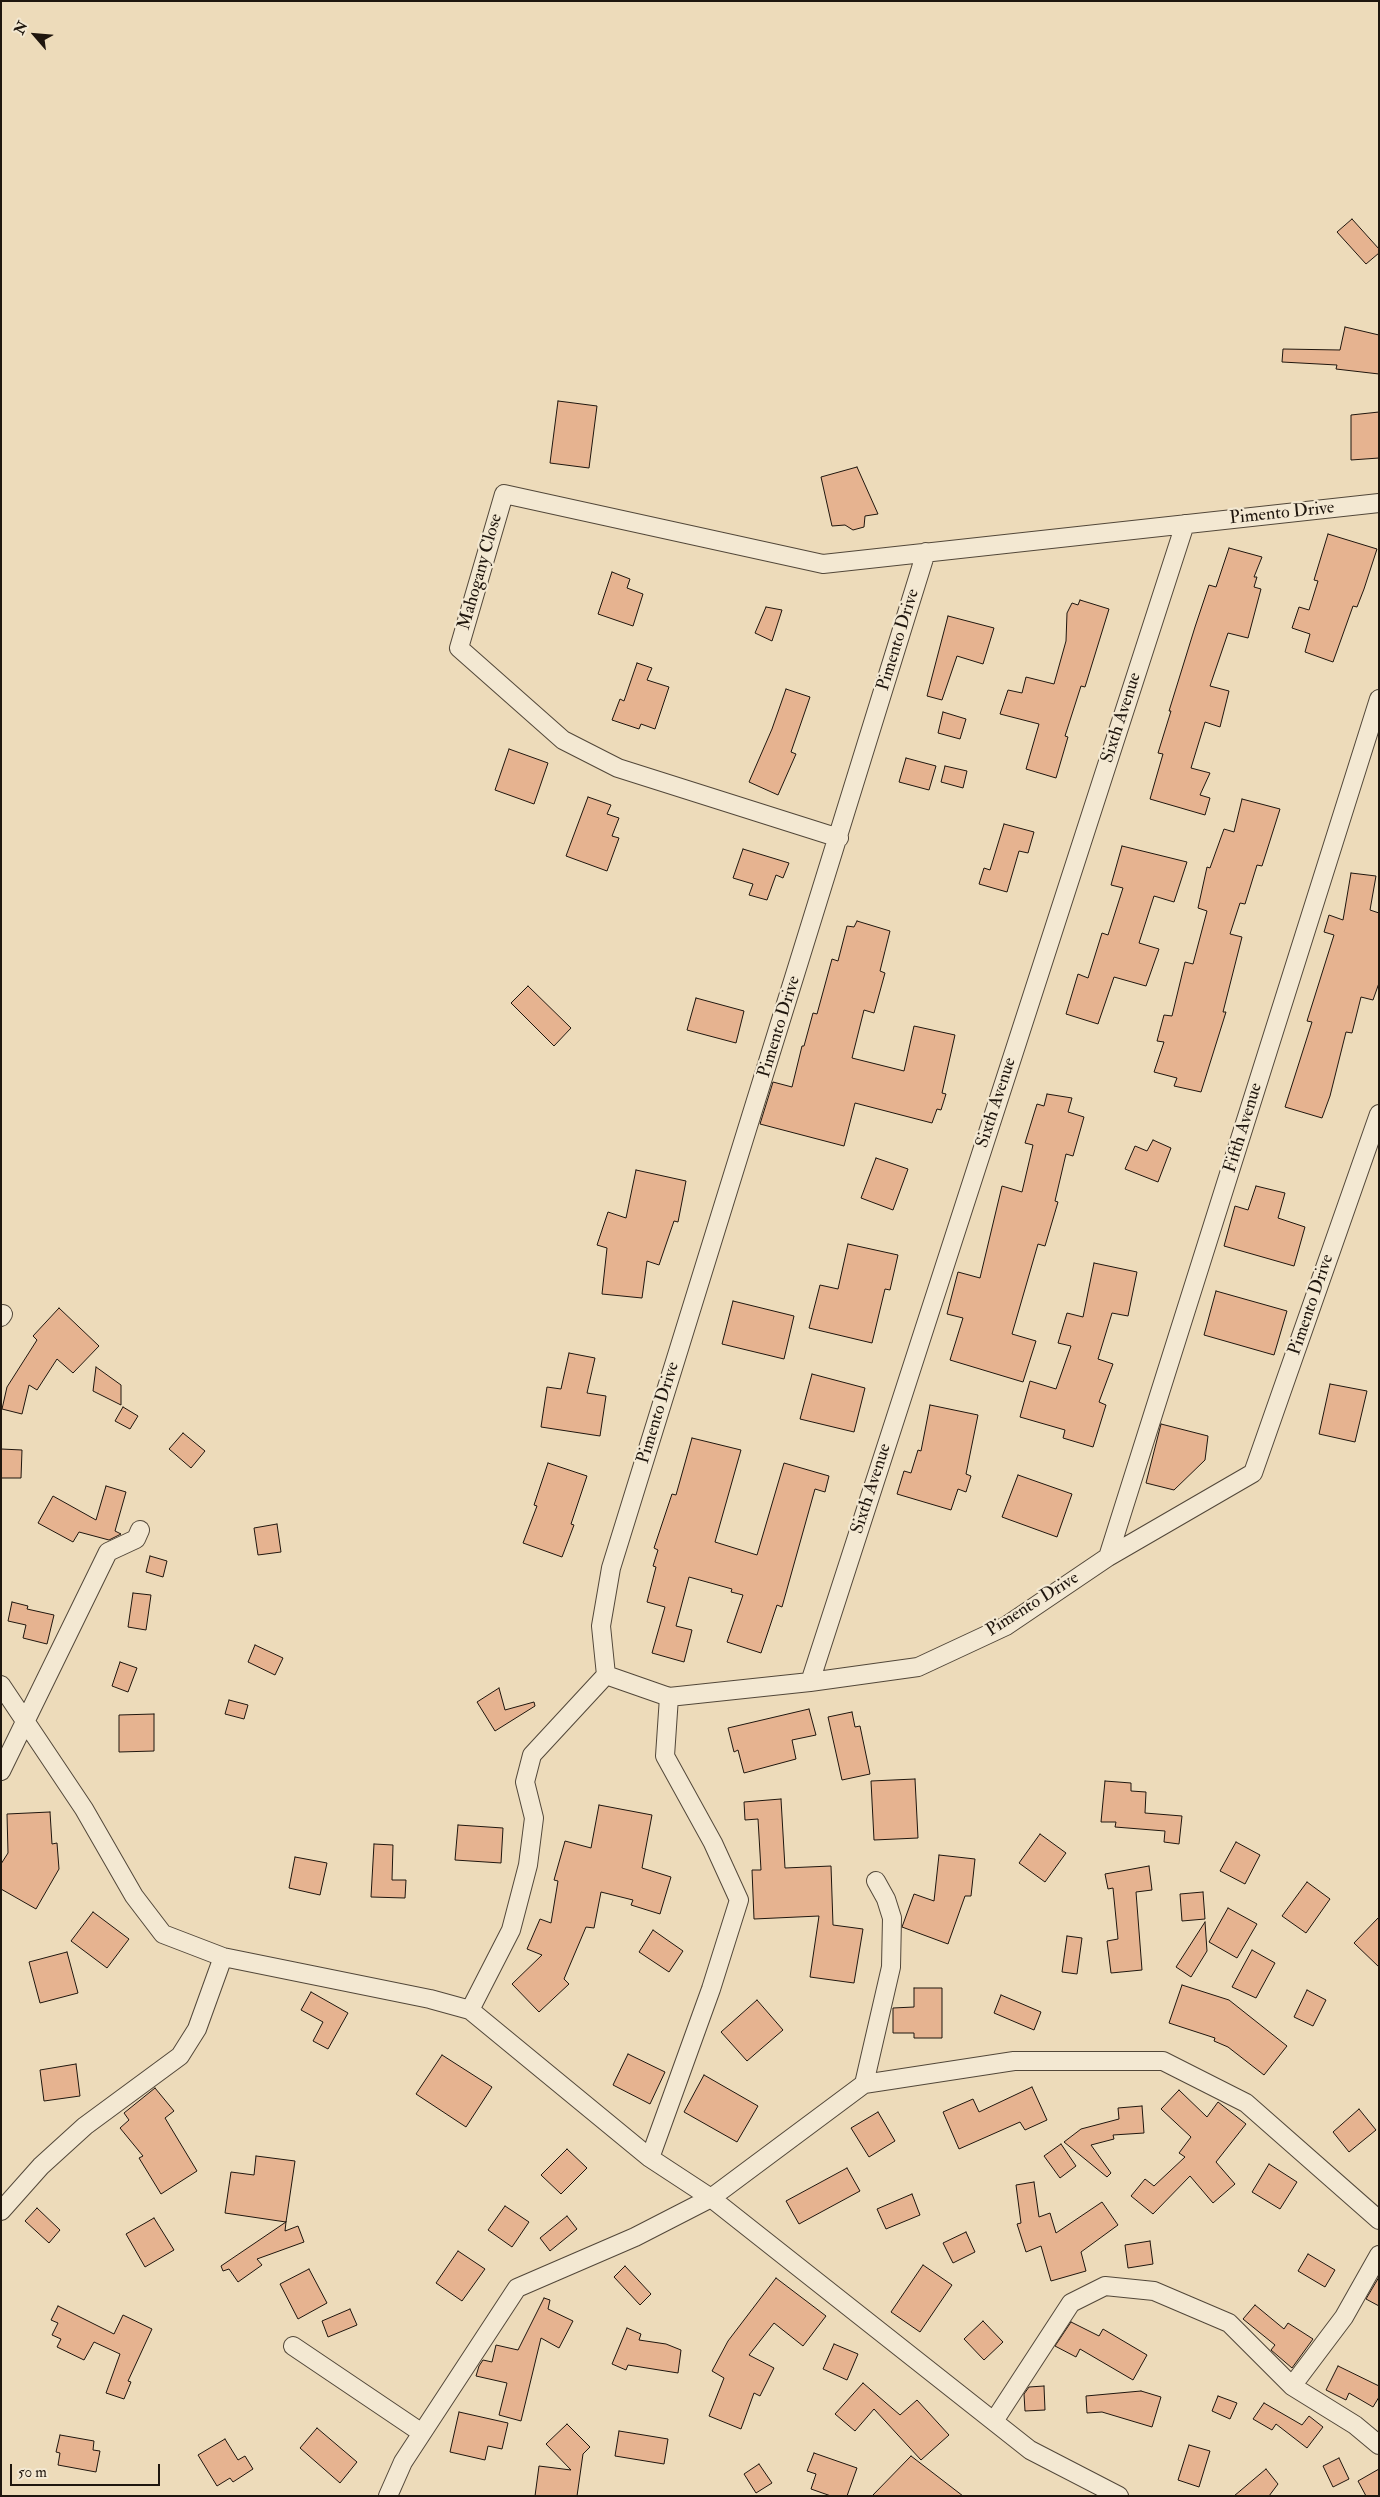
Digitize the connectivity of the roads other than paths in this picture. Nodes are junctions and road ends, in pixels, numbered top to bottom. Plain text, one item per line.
1 (1379, 503) edge
2 (1185, 524) junction
3 (926, 552) junction
4 (1379, 699) edge
5 (839, 838) junction
6 (1379, 1114) edge
7 (140, 1530) dead end
8 (1108, 1557) junction
9 (606, 1675) junction
10 (810, 1682) junction
11 (1, 1685) edge
12 (669, 1697) junction
13 (26, 1720) junction
14 (1, 1771) edge
15 (876, 1880) dead end
16 (223, 1957) junction
17 (470, 2010) junction
18 (864, 2084) junction
19 (650, 2158) junction
20 (711, 2198) junction
21 (1, 2211) edge
22 (1379, 2220) edge
23 (1379, 2255) edge
24 (293, 2346) dead end
25 (1292, 2386) junction
26 (994, 2421) junction
27 (422, 2433) junction
28 (1379, 2444) edge
29 (388, 2496) edge
30 (1120, 2496) edge

1 - 2 street, Pimento Drive
2 - 3 street, Pimento Drive
2 - 10 street, Sixth Avenue
3 - 5 street, Pimento Drive
3 - 5 street, Mahogany Close
4 - 8 street, Fifth Avenue
5 - 9 street, Pimento Drive
6 - 8 street, Pimento Drive
7 - 13 street
8 - 10 street, Pimento Drive
9 - 12 street, Pimento Drive
9 - 17 street
10 - 12 street, Pimento Drive
11 - 13 street
12 - 19 street
13 - 14 street
13 - 16 street
15 - 18 street
16 - 17 street
16 - 21 street
17 - 19 street
18 - 20 street
18 - 22 street
19 - 20 street
20 - 26 street
20 - 27 street
23 - 25 street
24 - 27 street
25 - 26 street
25 - 28 street
26 - 30 street
27 - 29 street

